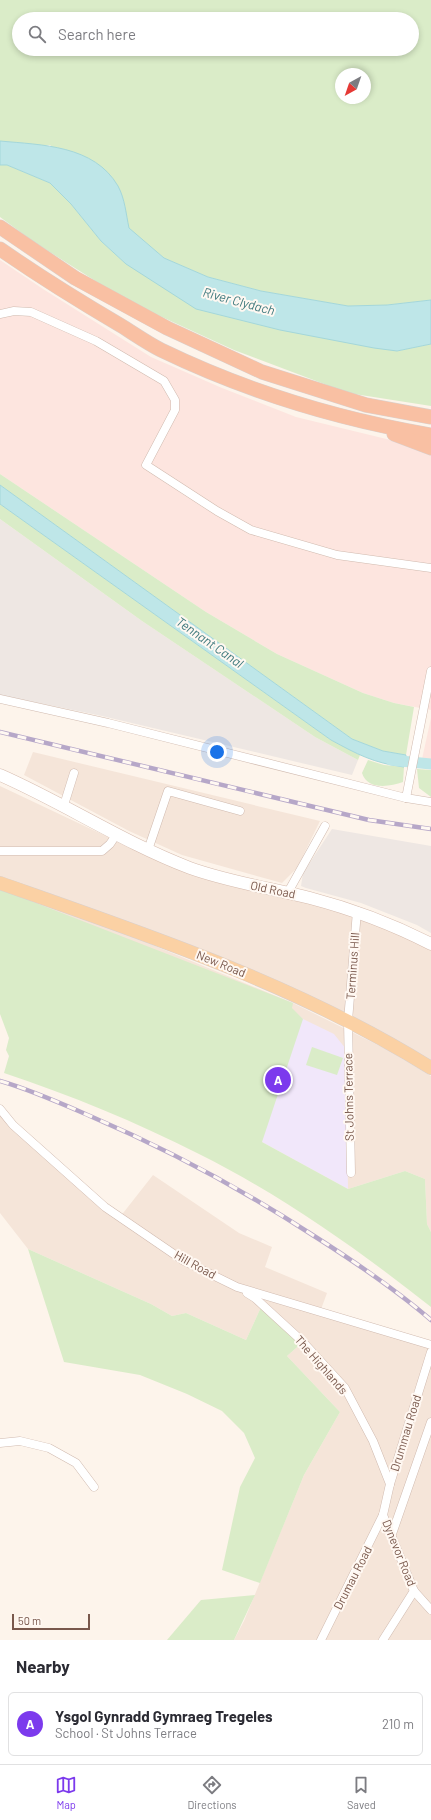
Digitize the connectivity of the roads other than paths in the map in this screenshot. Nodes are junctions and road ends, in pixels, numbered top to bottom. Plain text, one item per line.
1 (0, 227) edge
2 (0, 249) edge
3 (0, 314) edge
4 (431, 417) edge
5 (377, 426) junction
6 (431, 435) edge
7 (431, 448) edge
8 (431, 568) edge
9 (431, 672) edge
10 (0, 699) edge
11 (74, 773) dead end
12 (0, 775) edge
13 (406, 798) junction
14 (431, 802) edge
15 (64, 805) junction
16 (240, 811) dead end
17 (325, 826) dead end
18 (116, 835) junction
19 (148, 850) junction
20 (0, 851) edge
21 (0, 883) edge
22 (287, 894) junction
23 (357, 911) junction
24 (431, 944) edge
25 (348, 1021) junction
26 (431, 1068) edge
27 (0, 1109) edge
28 (350, 1173) dead end
29 (237, 1287) junction
30 (431, 1345) edge
31 (431, 1352) edge
32 (431, 1422) edge
33 (0, 1443) edge
34 (390, 1484) junction
35 (94, 1487) dead end
36 (383, 1515) junction
37 (392, 1534) junction
38 (414, 1591) junction
39 (431, 1610) edge
40 (321, 1640) edge
41 (383, 1640) edge

1 - 4 highway
2 - 5 highway
3 - 8 street
5 - 6 highway
5 - 7 highway
9 - 13 street
10 - 13 street
11 - 15 street
12 - 15 main road, Old Road
13 - 14 street
15 - 18 main road, Old Road
16 - 19 street
17 - 22 street
18 - 19 main road, Old Road
18 - 20 street
19 - 22 main road, Old Road
21 - 25 main road, New Road
22 - 23 main road, Old Road
23 - 24 main road, Old Road
23 - 25 street, Terminus Hill
25 - 26 main road, New Road
25 - 28 street, St Johns Terrace
27 - 29 street, Hill Road
29 - 30 street, Hill Road
29 - 34 street, The Highlands
31 - 34 street, Drummau Road
32 - 37 street, Drummau Road
33 - 35 street
34 - 36 street, Drummau Road
36 - 37 street, Dynevor Road
36 - 40 street, Drumau Road
37 - 38 street, Dynevor Road
38 - 39 street, Dynevor Road
38 - 41 street

